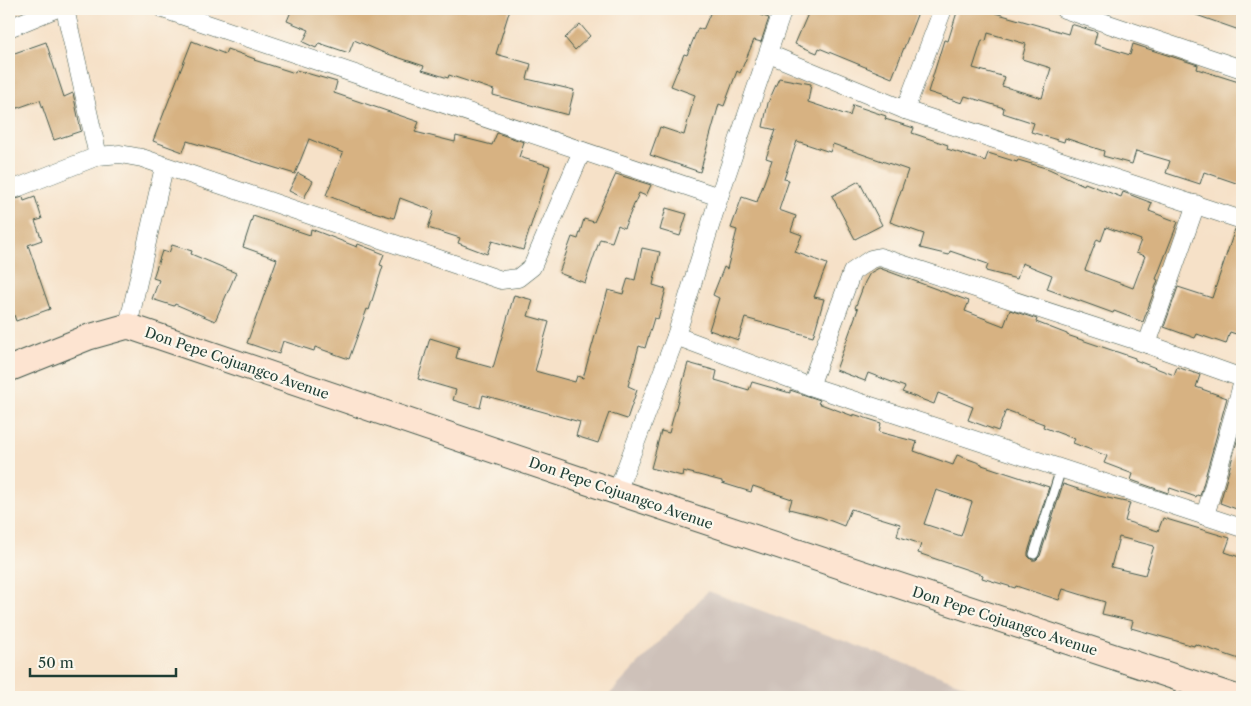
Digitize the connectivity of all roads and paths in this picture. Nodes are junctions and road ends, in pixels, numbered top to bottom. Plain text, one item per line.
1 (55, 9) edge
2 (65, 9) edge
3 (162, 9) edge
4 (783, 9) edge
5 (943, 9) edge
6 (1064, 9) edge
7 (9, 28) edge
8 (769, 54) junction
9 (1242, 69) edge
10 (905, 110) junction
11 (582, 150) junction
12 (98, 156) junction
13 (164, 167) junction
14 (9, 191) edge
15 (719, 197) junction
16 (1196, 204) junction
17 (1242, 220) edge
18 (128, 326) junction
19 (676, 336) junction
20 (1147, 344) junction
21 (9, 369) edge
22 (1242, 378) edge
23 (1242, 385) edge
24 (810, 386) junction
25 (1061, 469) junction
26 (617, 492) junction
27 (1205, 516) junction
28 (1242, 528) edge
29 (1034, 554) dead end
30 (1235, 697) edge

1 - 7 street
2 - 12 street
3 - 11 street
4 - 8 street
5 - 10 street
6 - 9 street
8 - 10 street
8 - 15 street
10 - 16 street
11 - 13 street
11 - 15 street
12 - 13 street
12 - 14 street
13 - 18 street
15 - 19 street
16 - 17 street
16 - 20 street
18 - 21 street, Don Pepe Cojuangco Avenue
18 - 26 street, Don Pepe Cojuangco Avenue
19 - 24 street
19 - 26 street
20 - 22 street
20 - 24 street
23 - 27 street
24 - 25 street
25 - 27 street
25 - 29 lane
26 - 30 street, Don Pepe Cojuangco Avenue
27 - 28 street

